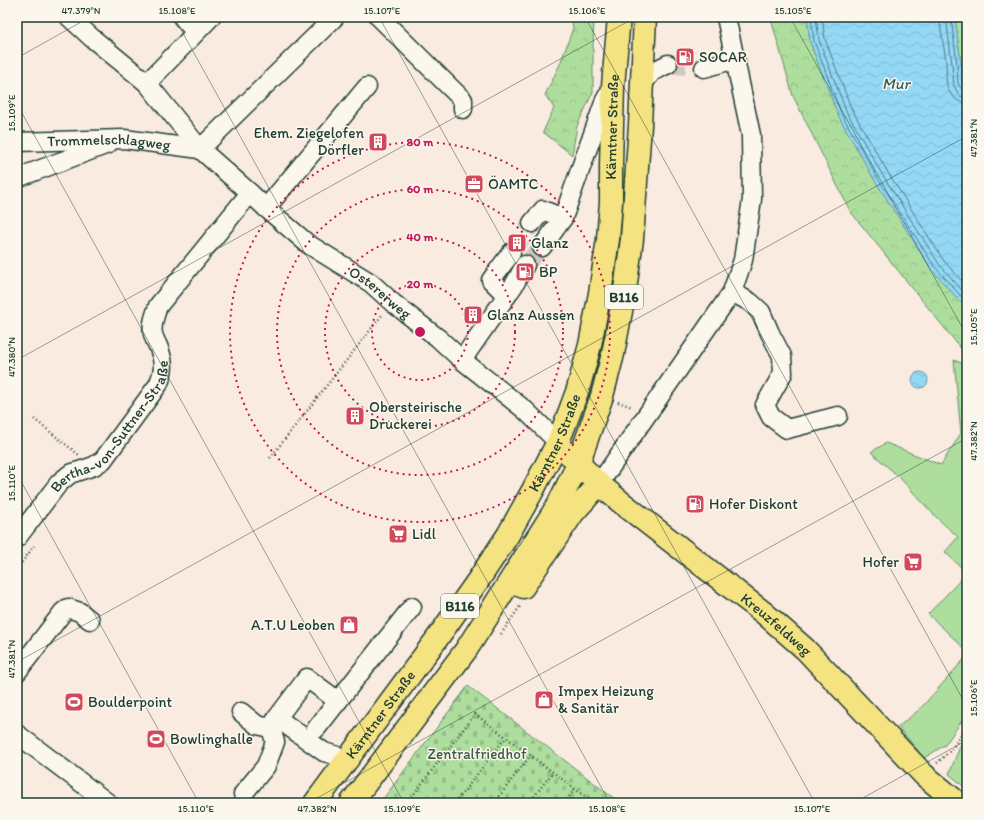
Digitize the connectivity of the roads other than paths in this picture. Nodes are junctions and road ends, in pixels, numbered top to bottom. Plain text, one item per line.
1 (69, 17) edge
2 (182, 17) edge
3 (211, 17) edge
4 (335, 17) edge
5 (379, 17) edge
6 (618, 17) edge
7 (645, 17) edge
8 (726, 17) edge
9 (196, 32) junction
10 (735, 59) junction
11 (668, 64) tunnel mouth
12 (704, 68) tunnel mouth
13 (147, 83) junction
14 (613, 86) junction
15 (641, 86) junction
16 (367, 87) dead end
17 (464, 109) dead end
18 (124, 139) junction
19 (17, 142) edge
20 (200, 149) junction
21 (17, 178) edge
22 (250, 193) junction
23 (266, 208) junction
24 (563, 218) junction
25 (532, 223) tunnel mouth
26 (542, 246) tunnel mouth
27 (511, 253) tunnel mouth
28 (525, 265) tunnel mouth
29 (732, 292) junction
30 (507, 296) junction
31 (462, 360) junction
32 (838, 416) dead end
33 (558, 442) junction
34 (578, 464) junction
35 (599, 484) junction
36 (17, 538) edge
37 (412, 608) dead end
38 (491, 611) junction
39 (90, 620) dead end
40 (17, 672) edge
41 (338, 701) junction
42 (241, 712) dead end
43 (274, 723) junction
44 (316, 729) dead end
45 (17, 734) edge
46 (348, 759) junction
47 (243, 794) dead end
48 (108, 803) edge
49 (315, 803) edge
50 (351, 803) edge
51 (958, 803) edge

1 - 13 street, Ostererweg
2 - 9 street
3 - 9 street
4 - 20 street
5 - 17 street
6 - 14 main road, Kärntner Straße / B116
7 - 15 main road, Kärntner Straße / B116
8 - 10 street
9 - 13 street
10 - 12 street
10 - 29 street
11 - 15 street
13 - 20 street, Ostererweg
14 - 24 street
14 - 33 main road, Kärntner Straße / B116
15 - 34 main road, Kärntner Straße / B116
16 - 23 street
18 - 19 street, Trommelschlagweg
18 - 20 street, Trommelschlagweg
18 - 21 street
20 - 22 street, Ostererweg
22 - 23 street, Ostererweg
22 - 36 street, Bertha-von-Suttner-Straße
23 - 31 street, Ostererweg
24 - 25 street
24 - 26 street
27 - 30 street
28 - 30 street
29 - 32 street
29 - 35 street
30 - 31 street
31 - 33 street, Ostererweg
33 - 34 main road, Ostererweg
33 - 46 main road, Kärntner Straße / B116
34 - 35 main road, Kreuzfeldweg
34 - 38 main road, Kärntner Straße / B116
35 - 38 main road
35 - 51 main road, Kreuzfeldweg
37 - 41 street
38 - 50 main road, Kärntner Straße / B116
39 - 40 street
41 - 43 street
41 - 44 street
42 - 43 street
43 - 46 street
43 - 47 street
45 - 48 street
46 - 49 main road, Kärntner Straße / B116

